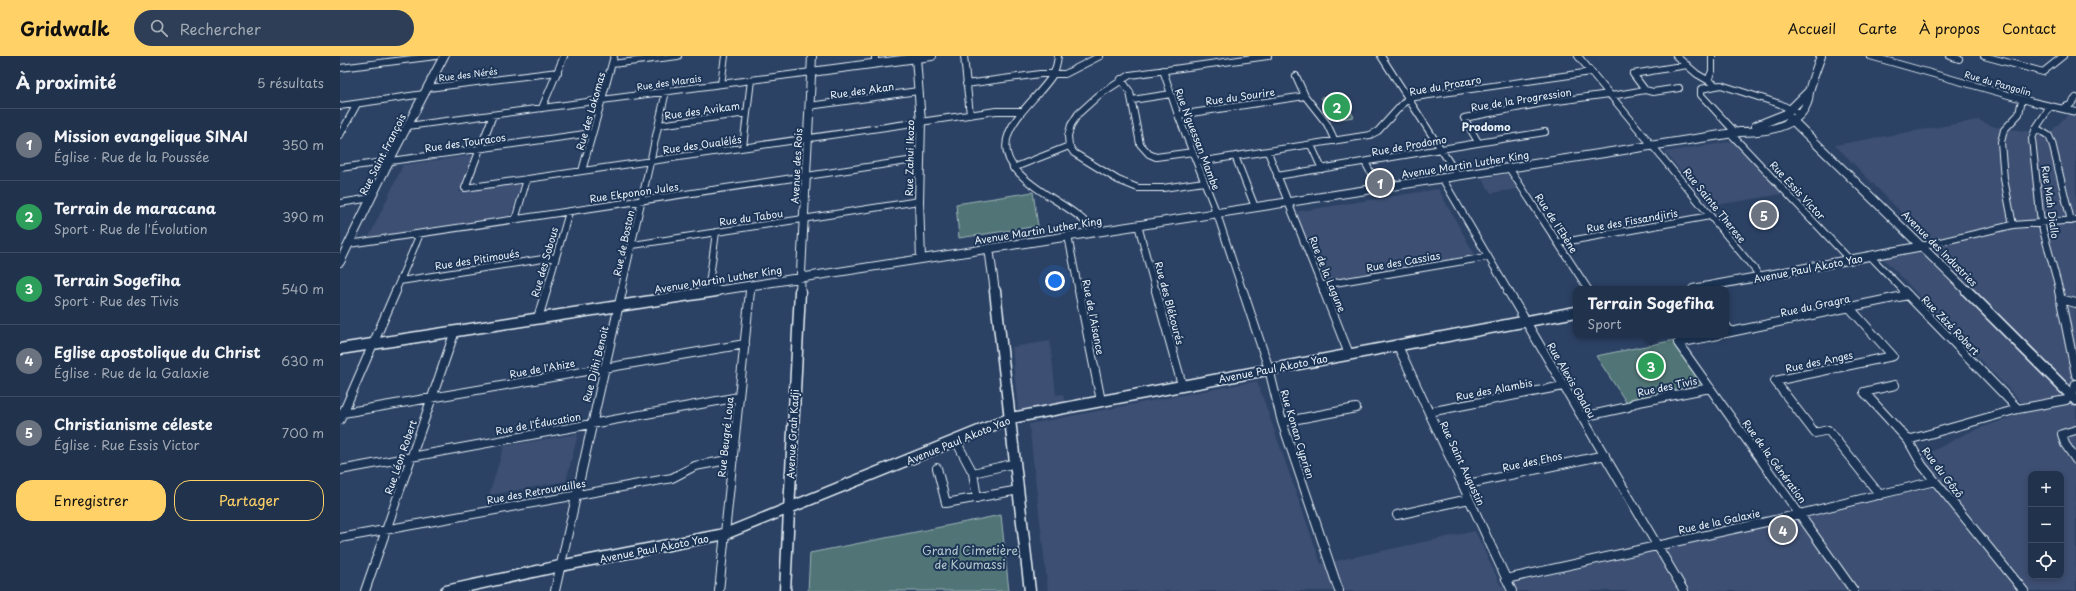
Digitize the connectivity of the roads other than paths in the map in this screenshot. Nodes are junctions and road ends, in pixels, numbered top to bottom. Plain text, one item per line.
1 (436, 56) edge
2 (444, 56) edge
3 (564, 56) edge
4 (614, 56) edge
5 (678, 56) edge
6 (725, 56) edge
7 (812, 56) edge
8 (932, 56) edge
9 (964, 56) edge
10 (1058, 56) edge
11 (1100, 56) edge
12 (1208, 56) edge
13 (1268, 56) edge
14 (1381, 56) edge
15 (1578, 56) edge
16 (1676, 56) edge
17 (1712, 56) edge
18 (1821, 56) edge
19 (1870, 56) edge
20 (1950, 56) edge
21 (1984, 56) edge
22 (2063, 56) edge
23 (916, 58) junction
24 (1959, 59) dead end
25 (875, 60) edge
26 (612, 64) junction
27 (1210, 64) junction
28 (1687, 65) junction
29 (340, 68) edge
30 (1163, 70) junction
31 (558, 72) junction
32 (811, 72) junction
33 (1591, 72) junction
34 (1054, 74) junction
35 (1296, 76) dead end
36 (1121, 79) junction
37 (751, 80) junction
38 (1708, 80) junction
39 (721, 84) junction
40 (966, 84) junction
41 (1716, 85) junction
42 (1679, 88) dead end
43 (1645, 90) junction
44 (1809, 90) junction
45 (426, 91) junction
46 (666, 91) junction
47 (918, 91) junction
48 (1171, 94) junction
49 (1610, 95) junction
50 (1305, 96) junction
51 (1408, 98) junction
52 (2076, 98) edge
53 (2022, 99) junction
54 (601, 100) junction
55 (1132, 100) junction
56 (357, 104) junction
57 (340, 106) edge
58 (809, 106) junction
59 (2050, 107) junction
60 (542, 108) junction
61 (2063, 108) junction
62 (1020, 110) junction
63 (1789, 112) junction
64 (2076, 112) edge
65 (747, 113) junction
66 (970, 114) junction
67 (1800, 114) junction
68 (493, 115) junction
69 (1178, 115) junction
70 (1794, 120) junction
71 (921, 122) junction
72 (658, 125) junction
73 (408, 126) junction
74 (2036, 128) junction
75 (1545, 132) dead end
76 (592, 133) junction
77 (1736, 133) junction
78 (340, 134) edge
79 (808, 138) junction
80 (1335, 141) junction
81 (1478, 142) junction
82 (1310, 145) junction
83 (1069, 146) junction
84 (1653, 146) junction
85 (743, 147) junction
86 (480, 149) junction
87 (1440, 149) junction
88 (1193, 152) junction
89 (1268, 152) junction
90 (1235, 156) junction
91 (921, 160) junction
92 (389, 161) junction
93 (651, 161) junction
94 (1198, 162) junction
95 (1365, 162) junction
96 (340, 168) edge
97 (1013, 168) junction
98 (1509, 168) junction
99 (1322, 169) junction
100 (582, 171) junction
101 (806, 176) junction
102 (1277, 176) junction
103 (1458, 176) junction
104 (1442, 178) junction
105 (527, 179) junction
106 (1204, 182) junction
107 (1379, 188) junction
108 (371, 198) junction
109 (642, 201) junction
110 (919, 202) junction
111 (1288, 202) junction
112 (340, 203) edge
113 (1255, 207) junction
114 (568, 212) junction
115 (1217, 214) junction
116 (1710, 216) junction
117 (515, 220) junction
118 (804, 220) junction
119 (2073, 220) edge
120 (2041, 223) junction
121 (1138, 225) junction
122 (2013, 225) junction
123 (716, 232) junction
124 (1095, 232) junction
125 (420, 234) junction
126 (1068, 236) junction
127 (1558, 243) junction
128 (349, 244) junction
129 (632, 245) junction
130 (1923, 246) junction
131 (988, 248) junction
132 (1870, 256) junction
133 (556, 257) junction
134 (1487, 257) junction
135 (921, 259) junction
136 (1850, 260) junction
137 (340, 262) edge
138 (1761, 277) junction
139 (800, 278) junction
140 (400, 281) junction
141 (751, 285) junction
142 (1323, 285) junction
143 (1586, 286) edge
144 (1712, 286) edge
145 (708, 292) junction
146 (1908, 295) junction
147 (2060, 299) junction
148 (2076, 303) edge
149 (620, 305) junction
150 (1849, 307) junction
151 (1573, 313) edge
152 (538, 318) junction
153 (1526, 321) junction
154 (455, 331) junction
155 (1729, 333) edge
156 (1703, 338) edge
157 (374, 343) junction
158 (745, 344) junction
159 (1397, 344) junction
160 (340, 349) edge
161 (1349, 354) junction
162 (605, 368) junction
163 (1269, 369) junction
164 (2076, 374) edge
165 (2076, 384) edge
166 (1895, 385) dead end
167 (1182, 386) junction
168 (1563, 386) junction
169 (1710, 388) junction
170 (432, 397) junction
171 (739, 397) junction
172 (2074, 398) edge
173 (1101, 401) junction
174 (1356, 408) dead end
175 (2018, 409) junction
176 (1429, 412) junction
177 (342, 416) edge
178 (1582, 417) junction
179 (1011, 418) junction
180 (1282, 422) junction
181 (590, 424) junction
182 (2076, 430) edge
183 (1908, 440) junction
184 (956, 441) junction
185 (1604, 455) junction
186 (412, 456) junction
187 (733, 459) junction
188 (2076, 460) edge
189 (1016, 463) junction
190 (937, 468) dead end
191 (340, 470) edge
192 (973, 473) junction
193 (1935, 481) junction
194 (1463, 485) junction
195 (1019, 490) junction
196 (575, 495) junction
197 (1880, 495) junction
198 (976, 498) junction
199 (1469, 499) junction
200 (789, 509) junction
201 (1397, 515) dead end
202 (1801, 515) junction
203 (385, 529) junction
204 (725, 534) junction
205 (340, 538) edge
206 (1657, 544) junction
207 (560, 566) junction
208 (1506, 579) junction
209 (365, 591) edge
210 (446, 591) edge
211 (555, 591) edge
212 (719, 591) edge
213 (785, 591) edge
214 (1030, 591) edge
215 (1339, 591) edge
216 (1512, 591) edge
217 (1684, 591) edge
218 (1854, 591) edge
219 (2024, 591) edge

1 - 29 street
2 - 45 street, Rue Saint François
3 - 31 street
4 - 26 street, Rue des Lokomas
5 - 26 street
6 - 39 street
7 - 32 street, Avenue des Rois
8 - 23 street, Rue des Marais
9 - 40 street
10 - 34 street
11 - 34 street
12 - 27 street
13 - 27 street
14 - 51 street
15 - 33 street, Rue Sainte Therese
16 - 28 street
17 - 38 street
18 - 44 street, Avenue Martin Luther King
19 - 53 street, Rue du Pangolin
20 - 24 street
21 - 22 street
23 - 25 street, Rue des Marais
23 - 47 street, Rue Zahui Ikozo
25 - 32 street, Rue des Marais
26 - 54 street, Rue des Lokomas
27 - 30 street
28 - 38 street
28 - 43 street
30 - 36 street
30 - 48 street, Rue N'guessan Mambe
31 - 45 street, Rue des Nérés
31 - 60 street
32 - 37 street, Rue des Marais
32 - 58 street, Avenue des Rois
33 - 49 street, Rue Sainte Therese
33 - 51 street, Rue du Prozaro
34 - 40 street
34 - 62 street
35 - 50 street
36 - 55 street
36 - 83 street
37 - 39 street, Rue des Marais
37 - 65 street
38 - 41 street
39 - 46 street, Rue des Marais
40 - 66 street
41 - 63 street
41 - 77 street, Rue Essis Victor
42 - 43 street
43 - 49 street
44 - 63 street, Avenue Martin Luther King
44 - 67 street, Avenue Martin Luther King
45 - 56 street, Rue des Nérés
45 - 73 street, Rue Saint François
46 - 54 street, Rue des Marais
46 - 72 street, Rue de Boston
47 - 58 street, Rue des Akan
47 - 71 street, Rue Zahui Ikozo
48 - 55 street
48 - 69 street, Rue N'guessan Mambe
49 - 81 street, Rue de la Progression
49 - 84 street, Rue Sainte Therese
50 - 69 street, Rue du Sourire
50 - 80 street
51 - 80 street, Rue du Prozaro
51 - 87 street
52 - 61 street
53 - 59 street, Rue du Pangolin
53 - 122 street
54 - 60 street, Rue des Marais
54 - 76 street, Rue des Lokomas
55 - 88 street
56 - 57 street, Rue des Nérés
56 - 78 street
58 - 79 street, Avenue des Rois
59 - 61 street, Rue du Pangolin
59 - 74 street, Rue Mah Diallo
60 - 68 street, Rue des Marais
61 - 64 street, Rue du Pangolin
62 - 66 street, Rue des Oualélés
62 - 97 street
63 - 67 street
63 - 70 street, Avenue des Industries
63 - 77 street, Avenue Martin Luther King
65 - 72 street, Rue des Avikam
65 - 85 street
66 - 71 street, Rue des Oualélés
67 - 70 street, Avenue Martin Luther King
68 - 73 street, Rue des Marais
68 - 86 street, Rue des Oualélés
69 - 88 street, Rue N'guessan Mambe
70 - 77 street, Avenue Martin Luther King
70 - 130 street, Avenue des Industries
71 - 79 street, Rue des Oualélés
71 - 91 street, Rue Zahui Ikozo
72 - 93 street, Rue de Boston
73 - 92 street, Rue Saint François
74 - 119 street
74 - 120 street, Rue Mah Diallo
75 - 81 street, Rue de Prodomo
76 - 86 street, Rue des Touracos
76 - 100 street, Rue des Lokomas
77 - 84 street, Avenue Martin Luther King
77 - 136 street, Rue Essis Victor
79 - 85 street, Rue des Oualélés
79 - 101 street, Avenue des Rois
80 - 82 street, Rue du Prozaro
81 - 87 street, Rue de Prodomo
82 - 89 street, Rue du Prozaro
82 - 99 street
83 - 97 street
83 - 106 street
84 - 98 street, Avenue Martin Luther King
84 - 116 street, Rue Sainte Therese
85 - 93 street, Rue des Oualélés
86 - 92 street, Rue des Touracos
86 - 105 street, Rue des Oualélés
87 - 95 street, Rue de Prodomo
87 - 103 street
88 - 94 street, Rue N'guessan Mambe
89 - 90 street, Rue du Prozaro
89 - 102 street, Rue de la Lagune
90 - 94 street, Rue du Prozaro
90 - 113 street
91 - 101 street, Rue Ekponon Jules
91 - 110 street, Rue Zahui Ikozo
92 - 96 street, Rue des Touracos
92 - 108 street, Rue Saint François
93 - 100 street, Rue des Oualélés
93 - 109 street, Rue de Boston
94 - 106 street, Rue N'guessan Mambe
95 - 99 street, Rue de Prodomo
95 - 107 street
97 - 124 street
98 - 103 street, Avenue Martin Luther King
98 - 127 street, Rue de l'Ebène
99 - 102 street, Rue de Prodomo
100 - 105 street, Rue des Oualélés
101 - 109 street, Rue Ekponon Jules
101 - 118 street, Avenue des Rois
102 - 111 street, Rue de la Lagune
103 - 104 street, Avenue Martin Luther King
104 - 107 street, Avenue Martin Luther King
104 - 134 street, Rue Alexis Gbalou
105 - 117 street
106 - 115 street, Rue N'guessan Mambe
107 - 111 street, Avenue Martin Luther King
108 - 112 street
108 - 128 street, Rue Saint François
109 - 114 street, Rue Ekponon Jules
109 - 129 street, Rue de Boston
110 - 118 street, Rue du Tabou
110 - 135 street, Rue Zahui Ikozo
111 - 113 street, Avenue Martin Luther King
111 - 142 street, Rue de la Lagune
113 - 115 street, Avenue Martin Luther King
114 - 117 street, Rue Ekponon Jules
114 - 133 street, Rue des Sobous
115 - 121 street, Avenue Martin Luther King
115 - 163 street, Rue Konan Cyprien
116 - 127 street, Rue des Fissandjiris
116 - 138 street, Rue Sainte Therese
117 - 125 street, Rue Ekponon Jules
118 - 123 street, Rue du Tabou
118 - 139 street, Avenue des Rois
119 - 120 street
120 - 122 street
120 - 147 street, Rue Mah Diallo
121 - 124 street, Avenue Martin Luther King
121 - 167 street, Rue des Blékourés
122 - 130 street
123 - 129 street, Rue du Tabou
123 - 145 street
124 - 126 street, Avenue Martin Luther King
125 - 128 street, Rue Ekponon Jules
125 - 140 street
126 - 131 street, Avenue Martin Luther King
126 - 173 street, Rue de l'Aisance
127 - 143 street, Rue de l'Ebène
128 - 137 street, Rue Saint François
129 - 149 street, Rue de Boston
130 - 132 street, Avenue Paul Akoto Yao
130 - 172 street, Avenue des Industries
131 - 135 street, Avenue Martin Luther King
131 - 179 street
132 - 136 street, Avenue Paul Akoto Yao
132 - 146 street, Rue Zézé Robert
133 - 140 street, Rue des Pitimoués
133 - 152 street, Rue des Sobous
134 - 142 street, Rue des Cassias
134 - 153 street, Rue Alexis Gbalou
135 - 139 street, Avenue Martin Luther King
136 - 138 street, Avenue Paul Akoto Yao
138 - 144 street, Avenue Paul Akoto Yao
139 - 141 street, Avenue Martin Luther King
139 - 200 street, Avenue Grah Kadji
140 - 157 street
141 - 145 street, Avenue Martin Luther King
141 - 158 street, Rue Beugré Loua
142 - 161 street, Rue de la Lagune
145 - 149 street, Avenue Martin Luther King
146 - 150 street, Rue du Gragra
146 - 175 street, Rue Zézé Robert
147 - 148 street
147 - 164 street, Rue Mah Diallo
149 - 152 street, Avenue Martin Luther King
149 - 162 street, Rue Djihi Benoit
150 - 155 street, Rue du Gragra
150 - 197 street, Rue des Anges
151 - 153 street, Avenue Paul Akoto Yao
152 - 154 street, Avenue Martin Luther King
153 - 159 street, Avenue Paul Akoto Yao
153 - 168 street, Rue Alexis Gbalou
154 - 157 street, Avenue Martin Luther King
154 - 170 street, Rue Léon Robert
156 - 169 street, Rue de la Génération
157 - 160 street, Avenue Martin Luther King
157 - 177 street
158 - 162 street, Rue de l'Ahize
158 - 171 street, Rue Beugré Loua
159 - 161 street, Avenue Paul Akoto Yao
159 - 176 street, Rue Saint Augustin
161 - 163 street, Avenue Paul Akoto Yao
162 - 170 street, Rue de l'Ahize
162 - 181 street, Rue Djihi Benoit
163 - 167 street, Avenue Paul Akoto Yao
163 - 180 street, Rue Konan Cyprien
165 - 172 street
166 - 183 street
167 - 173 street, Avenue Paul Akoto Yao
168 - 176 street, Rue des Alambis
168 - 178 street, Rue Alexis Gbalou
169 - 178 street, Rue des Tivis
169 - 202 street, Rue de la Génération
170 - 177 street, Rue de l'Ahize
170 - 186 street, Rue Léon Robert
171 - 181 street, Rue de l'Éducation
171 - 187 street, Rue Beugré Loua
172 - 175 street, Rue du Gôzô
173 - 179 street, Avenue Paul Akoto Yao
174 - 180 street
175 - 183 street, Rue du Gôzô
176 - 194 street, Rue Saint Augustin
178 - 185 street, Rue Alexis Gbalou
179 - 184 street, Avenue Paul Akoto Yao
179 - 189 street
180 - 215 street, Rue Konan Cyprien
181 - 186 street, Rue de l'Éducation
181 - 196 street, Rue Djihi Benoit
182 - 188 street
183 - 193 street, Rue du Gôzô
184 - 192 street
184 - 200 street, Avenue Paul Akoto Yao
185 - 194 street, Rue des Ehos
185 - 206 street, Rue Alexis Gbalou
186 - 191 street, Rue de l'Éducation
186 - 203 street, Rue Léon Robert
187 - 196 street, Rue des Retrouvailles
187 - 204 street, Rue Beugré Loua
189 - 192 street
189 - 195 street
190 - 198 street
192 - 198 street
193 - 197 street, Rue de la Galaxie
193 - 219 street, Rue du Gôzô
194 - 199 street, Rue Saint Augustin
195 - 198 street
195 - 214 street
196 - 203 street, Rue des Retrouvailles
196 - 207 street, Rue Djihi Benoit
197 - 202 street, Rue de la Galaxie
199 - 201 street
199 - 208 street, Rue Saint Augustin
200 - 204 street, Avenue Paul Akoto Yao
200 - 213 street, Avenue Grah Kadji
202 - 206 street, Rue de la Galaxie
202 - 218 street, Rue de la Génération
203 - 205 street, Rue des Retrouvailles
203 - 209 street, Rue Léon Robert
204 - 207 street, Avenue Paul Akoto Yao
204 - 212 street, Rue Beugré Loua
206 - 208 street, Rue de la Galaxie
206 - 217 street, Rue Alexis Gbalou
207 - 210 street, Avenue Paul Akoto Yao
207 - 211 street, Rue Djihi Benoit
208 - 216 street, Rue Saint Augustin

